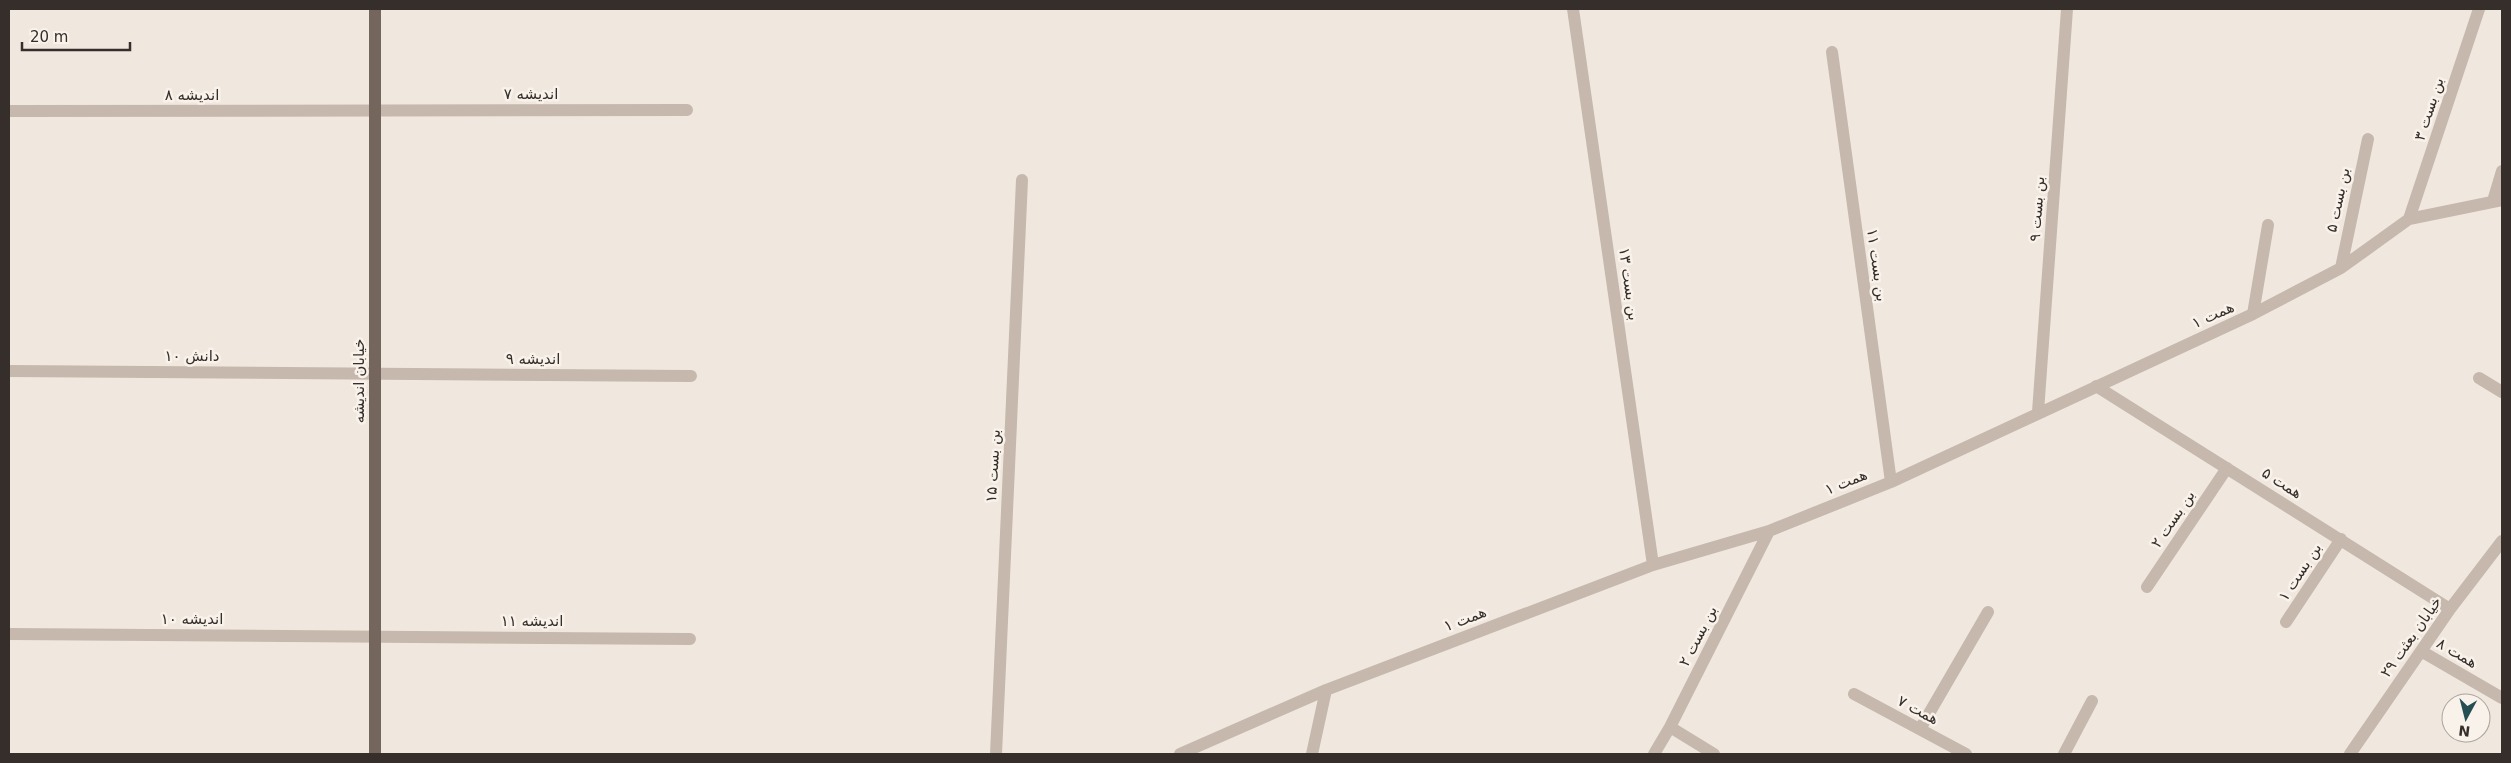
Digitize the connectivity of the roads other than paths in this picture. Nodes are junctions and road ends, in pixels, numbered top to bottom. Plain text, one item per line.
1 (375, 9) edge
2 (1573, 9) edge
3 (2068, 9) edge
4 (2479, 9) edge
5 (1832, 52) dead end
6 (687, 110) dead end
7 (375, 111) junction
8 (9, 112) edge
9 (2368, 139) dead end
10 (2502, 171) edge
11 (1022, 180) dead end
12 (2497, 201) edge
13 (2409, 219) junction
14 (2268, 225) dead end
15 (2340, 268) junction
16 (2253, 314) junction
17 (9, 371) edge
18 (375, 374) junction
19 (691, 376) dead end
20 (2480, 378) dead end
21 (2096, 386) junction
22 (2502, 392) edge
23 (2038, 412) junction
24 (2226, 468) junction
25 (1891, 482) junction
26 (1770, 531) junction
27 (2341, 539) junction
28 (2502, 541) edge
29 (1653, 565) junction
30 (2147, 587) dead end
31 (2450, 609) junction
32 (1988, 612) dead end
33 (2286, 622) dead end
34 (9, 634) edge
35 (375, 637) junction
36 (690, 639) dead end
37 (2421, 651) junction
38 (1326, 690) junction
39 (1854, 694) dead end
40 (2502, 698) edge
41 (2092, 701) dead end
42 (1670, 727) junction
43 (1920, 729) junction
44 (375, 754) edge
45 (996, 754) edge
46 (1180, 754) edge
47 (1312, 754) edge
48 (1654, 754) edge
49 (1714, 754) edge
50 (1966, 754) edge
51 (2064, 754) edge
52 (2350, 754) edge

1 - 7 main road, خیابان اندیشه
2 - 29 street, بن بست ۱۳
3 - 23 street, بن بست ۹
4 - 13 street, بن بست ۳
5 - 25 street, بن بست ۱۱
6 - 7 street, اندیشه ۷
7 - 8 street, اندیشه ۸
7 - 18 main road, خیابان اندیشه
9 - 15 street, بن بست ۵
10 - 12 street
11 - 45 street, بن بست ۱۵
12 - 13 street, همت ۱
13 - 15 street, همت ۱
14 - 16 street
15 - 16 street, همت ۱
16 - 21 street, همت ۱
17 - 18 street, دانش ۱۰
18 - 19 street, اندیشه ۹
18 - 35 main road, خیابان اندیشه
20 - 22 street
21 - 23 street, همت ۱
21 - 24 street, همت ۵
23 - 25 street, همت ۱
24 - 27 street, همت ۵
24 - 30 street, بن بست ۲
25 - 26 street, همت ۱
26 - 29 street, همت ۱
26 - 42 street, بن بست ۲
27 - 31 street, همت ۵
27 - 33 street, بن بست ۱
28 - 31 street, خیابان بعثت ۲۹
29 - 38 street, همت ۱
31 - 37 street, خیابان بعثت ۲۹
32 - 43 street
34 - 35 street, اندیشه ۱۰
35 - 36 street, اندیشه ۱۱
35 - 44 main road, خیابان اندیشه
37 - 40 street, همت ۸
37 - 52 street, خیابان بعثت ۲۹
38 - 46 street, همت ۱
38 - 47 street
39 - 43 street, همت ۷
41 - 51 street
42 - 48 street, بن بست ۲
42 - 49 street
43 - 50 street, همت ۷

